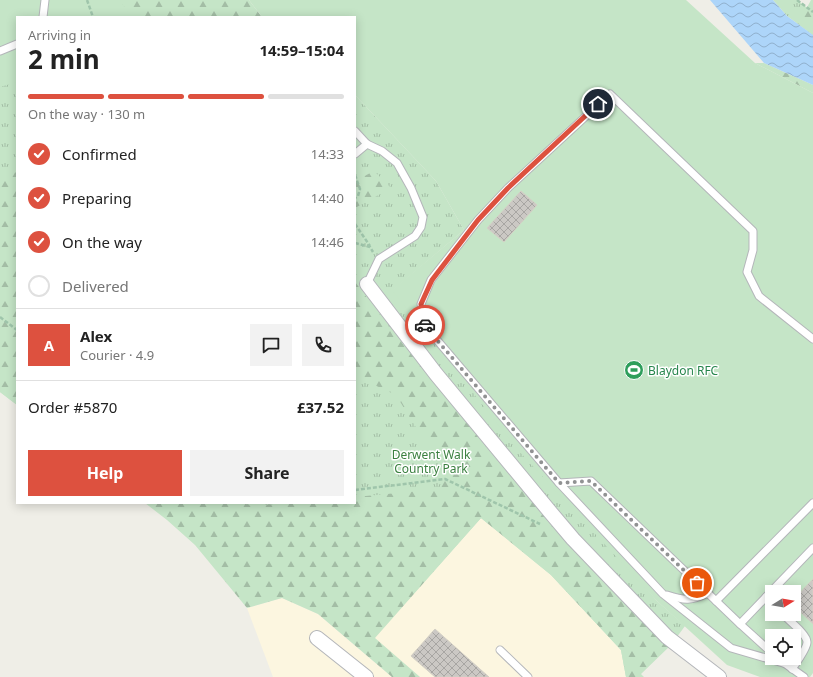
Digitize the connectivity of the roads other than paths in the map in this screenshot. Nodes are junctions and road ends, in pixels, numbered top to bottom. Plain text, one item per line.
1 (45, 0) edge
2 (43, 16) edge
3 (16, 44) edge
4 (0, 51) edge
5 (356, 132) edge
6 (367, 144) junction
7 (356, 153) edge
8 (367, 284) joint
9 (813, 339) edge
10 (559, 483) junction
11 (813, 502) edge
12 (813, 548) edge
13 (778, 585) edge
14 (708, 593) junction
15 (664, 594) junction
16 (765, 598) edge
17 (716, 601) junction
18 (790, 621) edge
19 (740, 624) junction
20 (317, 638) dead end
21 (765, 647) edge
22 (500, 650) dead end
23 (765, 657) edge
24 (786, 665) edge
25 (792, 669) junction
26 (366, 677) edge
27 (528, 677) edge
28 (719, 677) edge
29 (804, 677) edge

1 - 2 lane
3 - 4 lane
5 - 6 lane
6 - 7 lane
6 - 8 lane
8 - 28 street
9 - 10 lane
10 - 14 lane
10 - 15 lane
11 - 17 lane
12 - 13 lane
14 - 15 lane
14 - 17 lane
15 - 23 lane
16 - 19 lane
17 - 19 lane
18 - 25 lane
19 - 21 lane
20 - 26 street
22 - 27 lane
24 - 25 lane
25 - 29 lane

